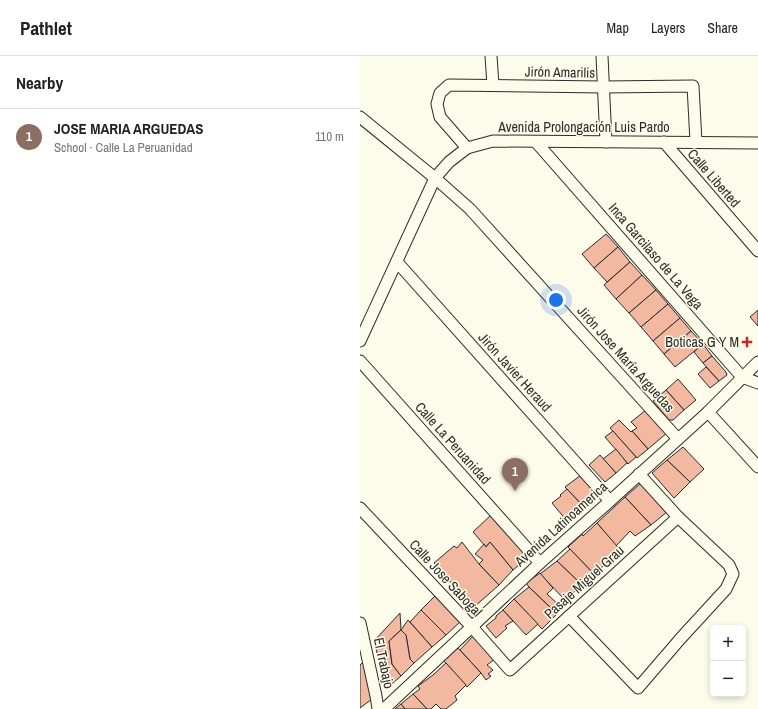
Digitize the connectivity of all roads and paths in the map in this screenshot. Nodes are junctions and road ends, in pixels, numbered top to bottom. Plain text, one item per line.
1 (491, 56) edge
2 (602, 56) edge
3 (493, 86) junction
4 (604, 87) junction
5 (360, 117) edge
6 (536, 142) junction
7 (606, 142) junction
8 (664, 142) junction
9 (696, 142) junction
10 (758, 142) edge
11 (466, 148) junction
12 (435, 178) junction
13 (758, 251) edge
14 (397, 262) junction
15 (360, 342) edge
16 (360, 361) edge
17 (758, 362) edge
18 (742, 377) junction
19 (758, 384) edge
20 (708, 412) junction
21 (678, 439) junction
22 (758, 467) edge
23 (639, 474) junction
24 (610, 501) junction
25 (360, 508) edge
26 (678, 517) junction
27 (540, 563) junction
28 (569, 616) junction
29 (360, 623) edge
30 (472, 627) junction
31 (510, 670) joint
32 (378, 709) edge
33 (384, 709) edge

1 - 3 street
2 - 4 street
3 - 4 street, Jirón Amarilis
3 - 11 street, Jirón Amarilis
4 - 7 street
4 - 9 street, Jirón Amarilis
5 - 12 street, Jirón Jose María Arguedas
6 - 7 street, Avenida Prolongación Luis Pardo
6 - 11 street, Avenida Prolongación Luis Pardo
6 - 18 street, Inca Garcilaso de La Vega
7 - 8 street, Avenida Prolongación Luis Pardo
8 - 9 street, Avenida Prolongación Luis Pardo
8 - 13 street, Calle Liberted
9 - 10 street, Avenida Prolongación Luis Pardo
11 - 12 street, Avenida Prolongación Luis Pardo
12 - 14 street, Avenida Prolongación Luis Pardo
12 - 21 street, Jirón Jose María Arguedas
14 - 15 street, Avenida Prolongación Luis Pardo
14 - 24 street, Jirón Javier Heraud
16 - 27 street, Calle La Peruanidad
17 - 18 street, Avenida Latinoamerica
18 - 19 street, Inca Garcilaso de La Vega
18 - 20 street, Avenida Latinoamerica
20 - 21 street, Avenida Latinoamerica
20 - 22 street
21 - 23 street, Avenida Latinoamerica
23 - 24 street, Avenida Latinoamerica
23 - 26 street
24 - 27 street, Avenida Latinoamerica
25 - 30 street, Calle Jose Sabogal
26 - 28 street, Pasaje Miguel Grau
26 - 28 street
27 - 30 street, Avenida Latinoamerica
28 - 31 street, Pasaje Miguel Grau
29 - 32 street, El Trabajo
30 - 31 street, Calle Jose Sabogal
30 - 33 street, Avenida Latinoamerica

